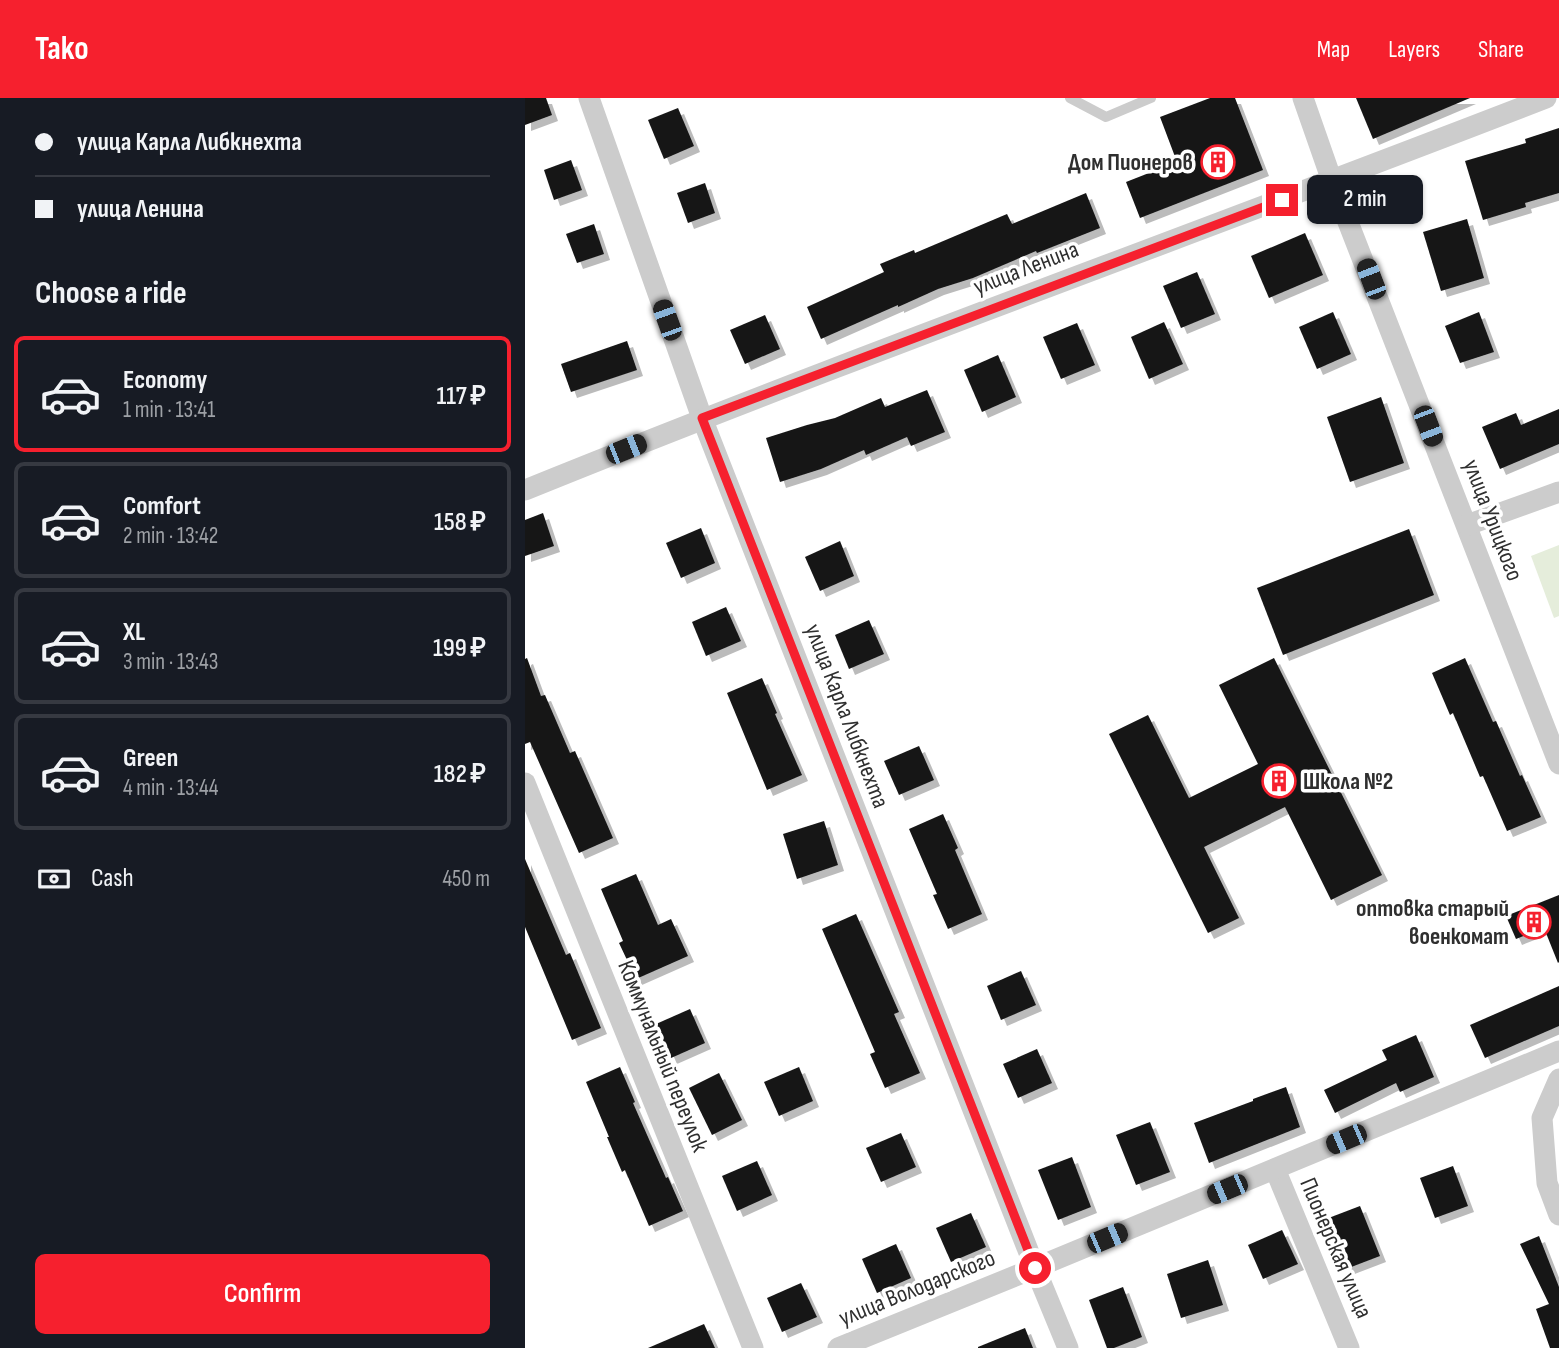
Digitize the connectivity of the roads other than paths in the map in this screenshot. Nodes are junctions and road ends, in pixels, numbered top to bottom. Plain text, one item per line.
1 (589, 98) edge
2 (1070, 98) edge
3 (1151, 98) edge
4 (1303, 98) edge
5 (1546, 98) edge
6 (1332, 181) junction
7 (702, 418) junction
8 (525, 489) edge
9 (1559, 492) edge
10 (1467, 525) junction
11 (1559, 764) edge
12 (525, 783) edge
13 (1559, 1051) edge
14 (1559, 1079) edge
15 (1275, 1169) junction
16 (1559, 1214) edge
17 (1035, 1268) junction
18 (753, 1348) edge
19 (838, 1348) edge
20 (1068, 1348) edge
21 (1349, 1348) edge

1 - 7 street, улица Карла Либкнехта
2 - 3 lane
4 - 6 street, улица Урицкого
5 - 6 street, улица Ленина
6 - 7 street, улица Ленина
6 - 10 street, улица Урицкого
7 - 8 street, улица Ленина
7 - 17 street, улица Карла Либкнехта
9 - 10 street
10 - 11 street, улица Урицкого
12 - 18 street, Коммунальный переулок
13 - 15 street, улица Володарского
14 - 16 street
15 - 17 street, улица Володарского
15 - 21 street, Пионерская улица
17 - 19 street, улица Володарского
17 - 20 street, улица Карла Либкнехта

